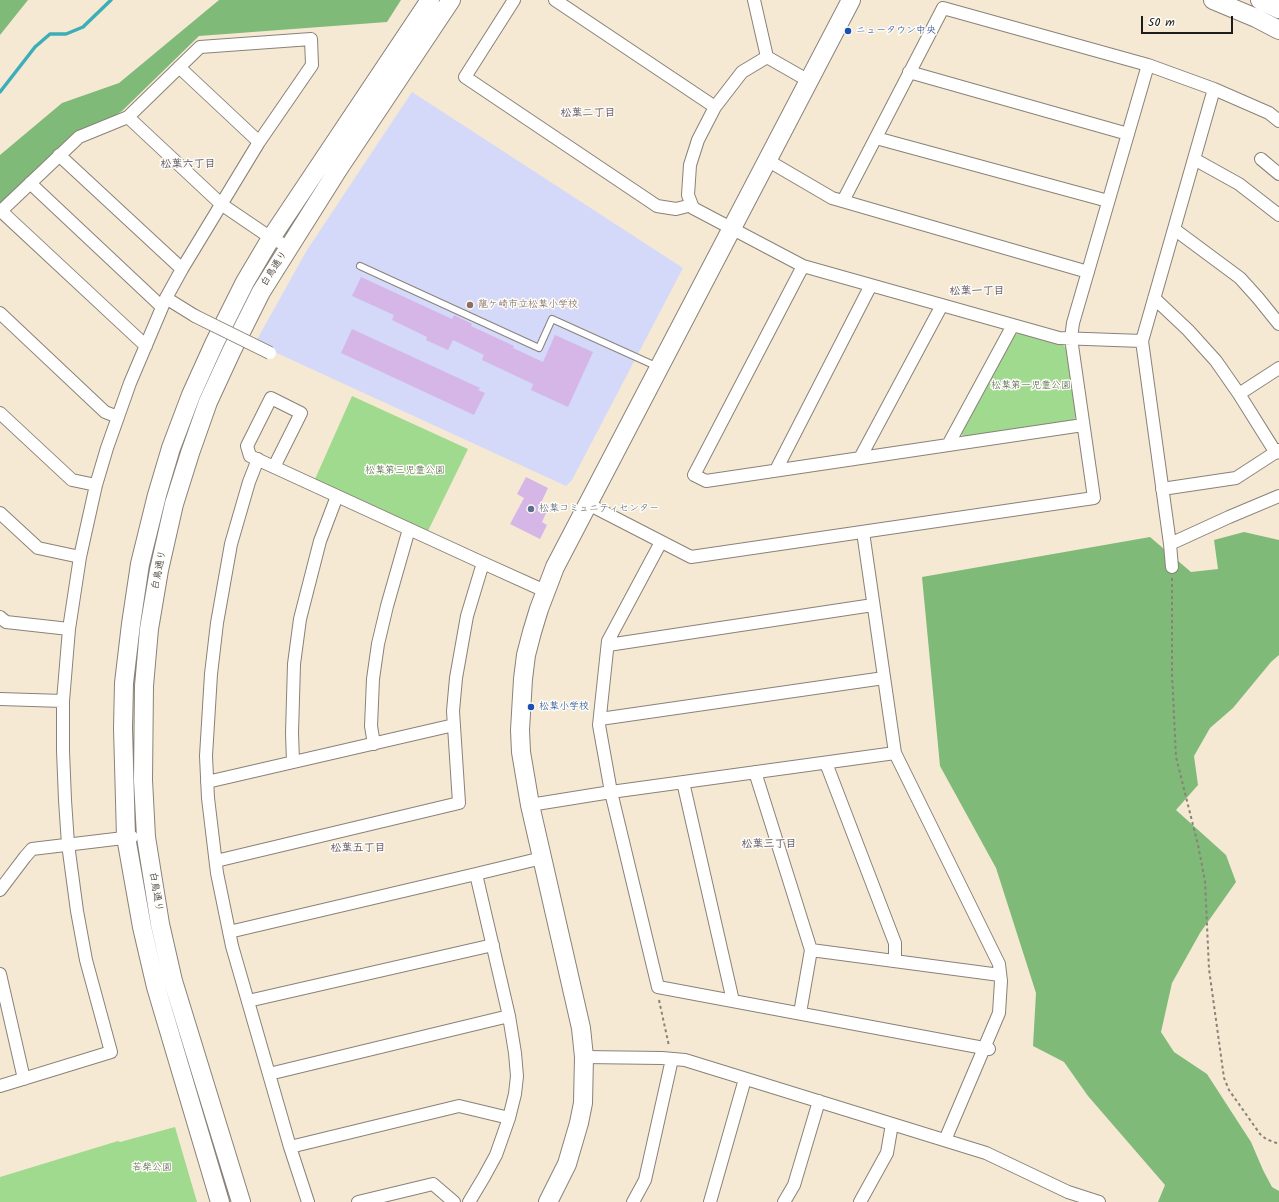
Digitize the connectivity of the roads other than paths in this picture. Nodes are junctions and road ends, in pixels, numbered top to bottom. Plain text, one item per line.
1 (430, 0) edge
2 (451, 0) edge
3 (514, 0) edge
4 (555, 0) edge
5 (754, 0) edge
6 (851, 0) edge
7 (1213, 0) edge
8 (1260, 0) edge
9 (1279, 9) edge
10 (1279, 30) edge
11 (767, 57) junction
12 (1148, 65) junction
13 (180, 66) junction
14 (910, 72) junction
15 (809, 81) junction
16 (1214, 89) junction
17 (715, 107) junction
18 (128, 117) junction
19 (1279, 121) edge
20 (1128, 134) junction
21 (876, 138) junction
22 (259, 142) junction
23 (59, 155) junction
24 (1194, 158) junction
25 (1261, 159) dead end
26 (767, 160) junction
27 (1279, 174) edge
28 (30, 183) junction
29 (843, 201) junction
30 (1108, 201) junction
31 (221, 204) junction
32 (692, 205) junction
33 (0, 212) edge
34 (1279, 215) edge
35 (731, 228) junction
36 (1174, 229) junction
37 (271, 238) junction
38 (289, 247) junction
39 (360, 266) dead end
40 (803, 266) junction
41 (182, 269) junction
42 (1088, 272) junction
43 (871, 285) junction
44 (1154, 298) junction
45 (164, 303) junction
46 (942, 305) junction
47 (0, 313) edge
48 (1279, 324) edge
49 (1013, 325) junction
50 (1071, 338) junction
51 (1142, 341) junction
52 (146, 346) junction
53 (270, 352) dead end
54 (659, 368) junction
55 (1279, 368) edge
56 (1239, 394) junction
57 (0, 413) edge
58 (118, 417) junction
59 (1083, 425) junction
60 (948, 445) junction
61 (1277, 452) edge
62 (860, 458) junction
63 (258, 459) junction
64 (274, 467) junction
65 (776, 470) junction
66 (96, 485) junction
67 (1162, 489) junction
68 (337, 496) junction
69 (1279, 496) edge
70 (588, 504) junction
71 (0, 513) edge
72 (409, 529) junction
73 (863, 532) junction
74 (661, 542) junction
75 (1170, 544) junction
76 (80, 557) junction
77 (483, 564) junction
78 (1172, 567) road end
79 (545, 591) junction
80 (873, 605) junction
81 (0, 617) edge
82 (69, 629) junction
83 (608, 646) junction
84 (884, 678) junction
85 (0, 699) edge
86 (63, 701) junction
87 (600, 719) junction
88 (454, 725) junction
89 (374, 744) junction
90 (895, 753) junction
91 (293, 762) junction
92 (826, 763) junction
93 (755, 772) junction
94 (207, 782) junction
95 (683, 782) junction
96 (611, 792) junction
97 (530, 804) junction
98 (126, 836) junction
99 (146, 837) junction
100 (68, 844) junction
101 (542, 858) junction
102 (216, 861) junction
103 (476, 874) junction
104 (0, 890) edge
105 (229, 932) junction
106 (492, 945) junction
107 (811, 950) junction
108 (895, 961) junction
109 (0, 974) edge
110 (1000, 975) junction
111 (248, 1001) junction
112 (733, 1001) junction
113 (800, 1013) junction
114 (509, 1016) junction
115 (986, 1048) junction
116 (584, 1056) junction
117 (672, 1059) junction
118 (269, 1074) junction
119 (24, 1078) junction
120 (745, 1079) junction
121 (0, 1086) edge
122 (819, 1102) junction
123 (509, 1118) junction
124 (892, 1124) junction
125 (945, 1140) junction
126 (290, 1147) junction
127 (220, 1202) edge
128 (241, 1202) edge
129 (308, 1202) edge
130 (358, 1202) edge
131 (454, 1202) edge
132 (469, 1202) edge
133 (548, 1202) edge
134 (633, 1202) edge
135 (710, 1202) edge
136 (784, 1202) edge
137 (860, 1202) edge
138 (1099, 1202) edge

1 - 37 main road, 白鳥通り
2 - 38 main road, 白鳥通り
3 - 32 street
4 - 17 street
5 - 11 street
6 - 15 main road
7 - 10 main road
8 - 9 main road
11 - 15 street
11 - 17 street
12 - 14 street
12 - 16 street
12 - 20 street
13 - 18 street
13 - 22 street
13 - 22 street
14 - 20 street
14 - 21 street
15 - 26 main road
16 - 19 street
16 - 24 street
17 - 32 street
18 - 23 street
18 - 31 street
20 - 30 street
21 - 29 street
21 - 30 street
22 - 31 street
23 - 28 street
23 - 41 street
24 - 34 street
24 - 36 street
25 - 27 street
26 - 29 street
26 - 35 main road
28 - 33 street
28 - 45 street
29 - 42 street
30 - 42 street
31 - 37 street
31 - 41 street
32 - 35 street
33 - 52 street
35 - 40 street
35 - 54 main road
36 - 44 street
36 - 48 street
37 - 38 street
37 - 98 main road, 白鳥通り
38 - 99 main road, 白鳥通り
39 - 54 lane
40 - 43 street
40 - 65 street
41 - 45 street
42 - 50 street
43 - 46 street
43 - 65 street
44 - 51 street
44 - 56 street
45 - 52 street
45 - 53 street, bridge
46 - 49 street
46 - 62 street
47 - 58 street
49 - 50 street
49 - 60 street
50 - 51 street
50 - 59 street
51 - 67 street
52 - 58 street
54 - 70 main road
55 - 56 street
56 - 61 street
57 - 66 street
58 - 66 street
59 - 60 street
59 - 73 street
60 - 62 street
61 - 67 street
62 - 65 street
63 - 64 street
63 - 64 street
63 - 94 street
64 - 68 street
66 - 76 street
67 - 75 street
68 - 72 street
68 - 91 street
69 - 75 street
70 - 74 street
70 - 79 main road
71 - 76 street
72 - 77 street
72 - 89 street
73 - 74 street
73 - 80 street
74 - 83 street
75 - 78 street
76 - 82 street
77 - 79 street
77 - 88 street
79 - 97 main road
80 - 83 street
80 - 84 street
81 - 82 street
82 - 86 street
83 - 87 street
84 - 87 street
84 - 90 street
85 - 86 street
86 - 100 street
87 - 96 street
88 - 89 street
88 - 102 street
89 - 91 street
90 - 92 street
90 - 110 street
91 - 94 street
92 - 93 street
92 - 108 street
93 - 95 street
93 - 107 street
94 - 102 street
95 - 96 street
95 - 112 street
96 - 97 street
96 - 112 street
97 - 101 main road
98 - 99 street
98 - 100 street
98 - 127 main road, 白鳥通り
99 - 128 main road, 白鳥通り
100 - 104 street
100 - 119 street
101 - 103 street
101 - 116 main road
102 - 105 street
103 - 105 street
103 - 106 street
105 - 111 street
106 - 111 street
106 - 114 street
107 - 108 street
107 - 113 street
108 - 110 street
109 - 119 street
110 - 115 street
111 - 118 street
112 - 113 street
113 - 115 street
114 - 118 street
114 - 123 street
115 - 125 street
116 - 117 street
116 - 133 main road
117 - 120 street
117 - 134 street
118 - 126 street
119 - 121 street
120 - 122 street
120 - 135 street
122 - 124 street
122 - 136 street
123 - 126 street
123 - 132 street
124 - 125 street
124 - 137 street
125 - 138 street
126 - 129 street
130 - 131 street

